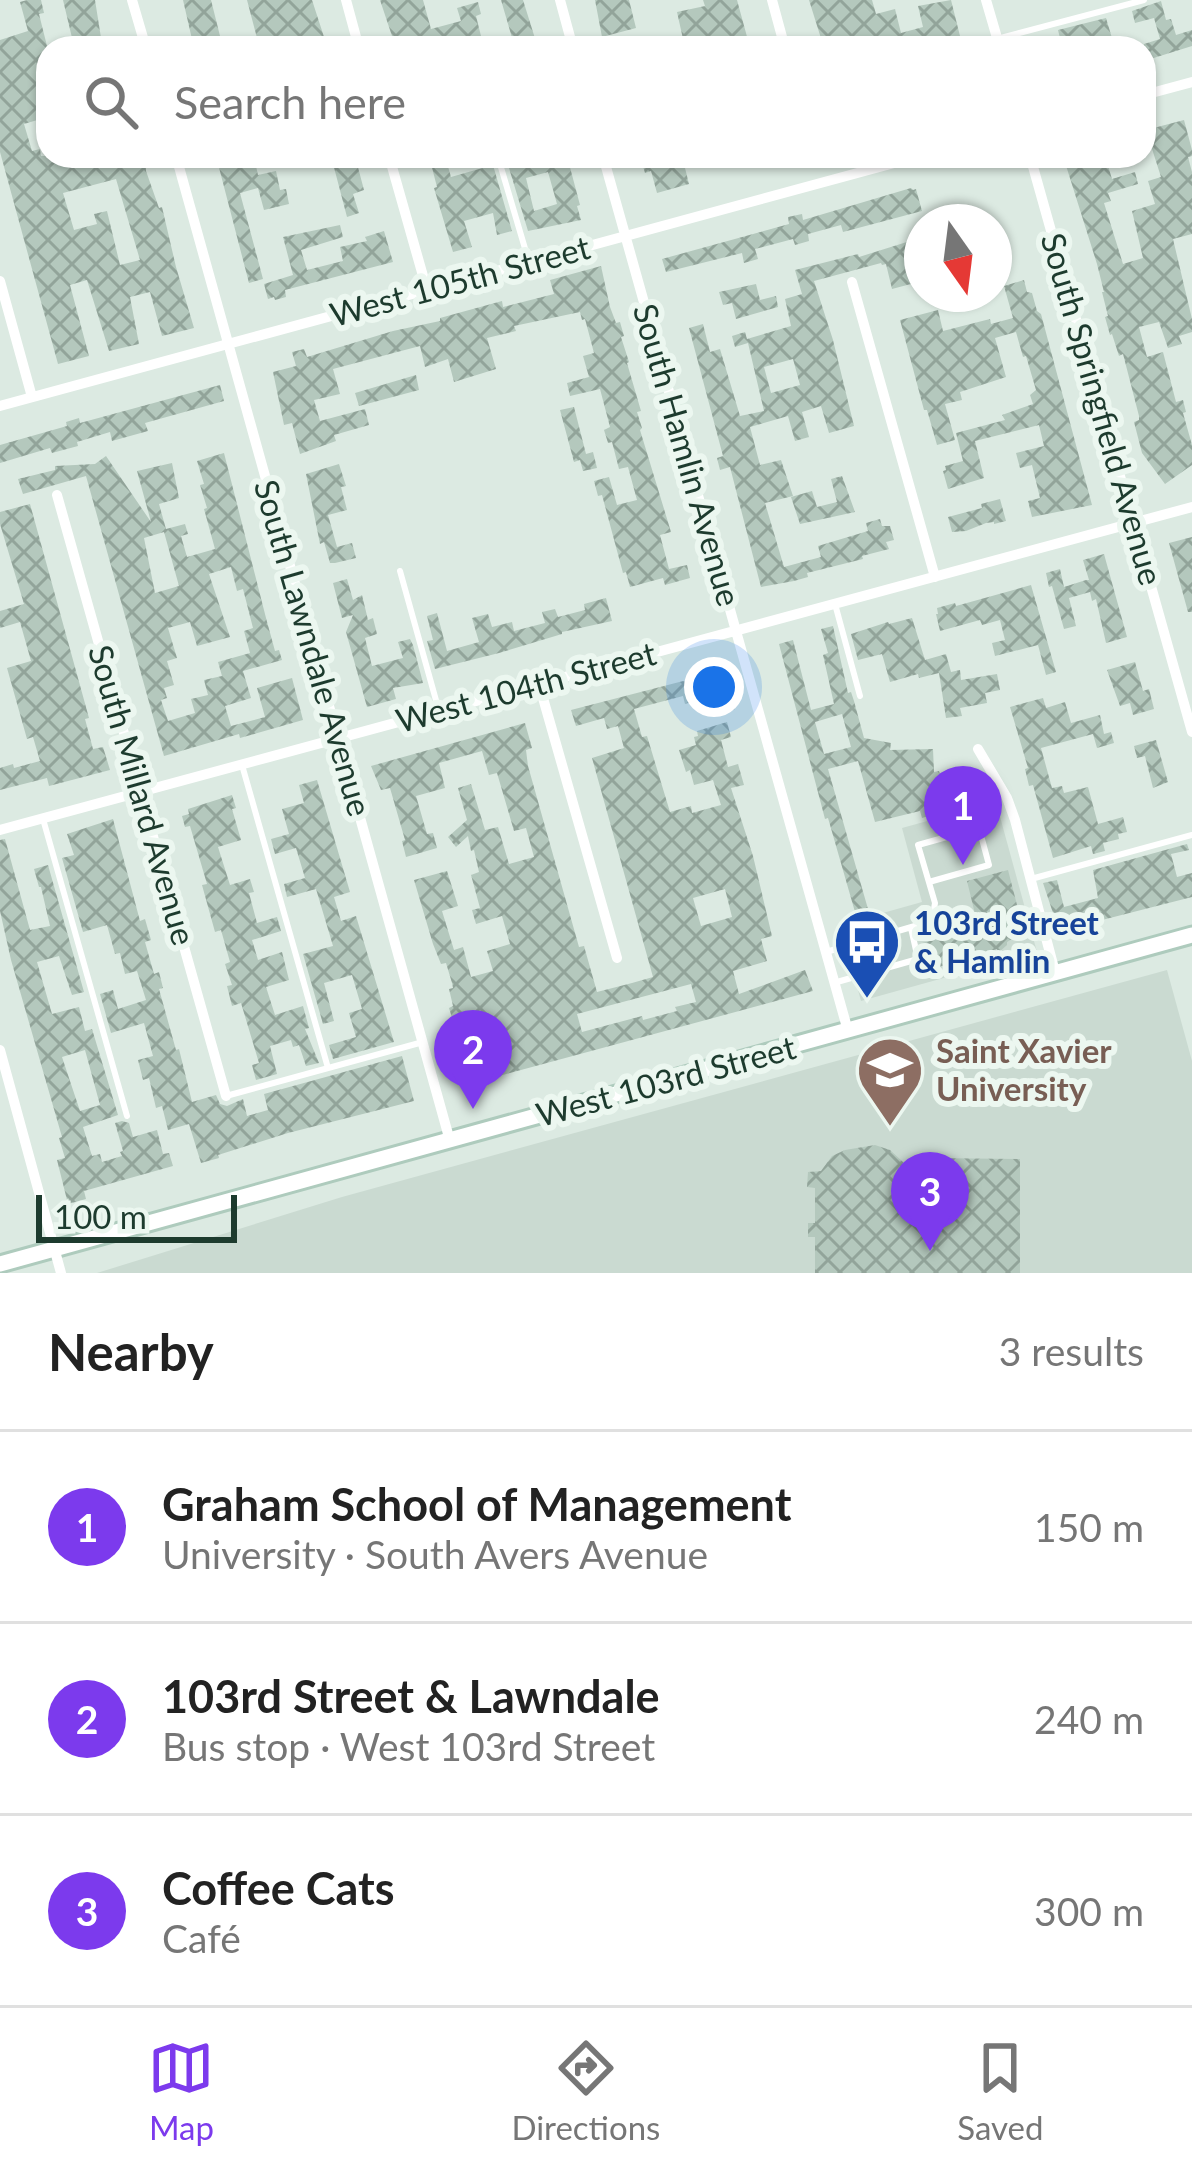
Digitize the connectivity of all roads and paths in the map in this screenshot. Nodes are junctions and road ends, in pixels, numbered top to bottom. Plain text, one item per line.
1 (132, 0) edge
2 (346, 0) edge
3 (560, 0) edge
4 (772, 0) edge
5 (986, 0) edge
6 (1144, 0) edge
7 (142, 36) edge
8 (356, 36) edge
9 (570, 36) edge
10 (782, 36) edge
11 (997, 36) edge
12 (1025, 36) edge
13 (1192, 82) edge
14 (1156, 92) edge
15 (179, 168) edge
16 (392, 168) edge
17 (501, 168) edge
18 (606, 168) edge
19 (876, 168) edge
20 (1033, 168) edge
21 (626, 236) junction
22 (529, 262) junction
23 (0, 281) edge
24 (852, 282) dead end
25 (427, 290) junction
26 (228, 344) junction
27 (32, 397) junction
28 (0, 406) edge
29 (58, 495) dead end
30 (1192, 507) edge
31 (1134, 523) junction
32 (400, 572) dead end
33 (935, 577) junction
34 (835, 604) junction
35 (736, 631) junction
36 (539, 684) junction
37 (860, 696) dead end
38 (440, 711) junction
39 (1192, 732) edge
40 (338, 738) junction
41 (978, 749) dead end
42 (242, 764) junction
43 (141, 792) junction
44 (43, 818) junction
45 (0, 830) edge
46 (1192, 835) edge
47 (1030, 879) junction
48 (929, 882) junction
49 (911, 928) junction
50 (1192, 934) edge
51 (826, 952) junction
52 (617, 958) dead end
53 (1055, 973) junction
54 (835, 982) junction
55 (848, 1031) junction
56 (423, 1042) junction
57 (0, 1050) edge
58 (328, 1068) junction
59 (226, 1096) joint
60 (127, 1116) dead end
61 (450, 1141) junction
62 (55, 1249) junction
63 (0, 1264) edge
64 (62, 1273) edge

1 - 7 street
2 - 8 street
3 - 9 street
4 - 10 street
5 - 11 street
6 - 12 lane
13 - 14 street
15 - 26 street, South Lawndale Avenue
16 - 25 street
17 - 22 lane
18 - 21 street, South Hamlin Avenue
19 - 21 street, West 105th Street
20 - 31 street, South Springfield Avenue
21 - 22 street, West 105th Street
21 - 35 street, South Hamlin Avenue
22 - 25 street, West 105th Street
23 - 27 street
24 - 33 street
25 - 26 street, West 105th Street
26 - 27 street, West 105th Street
26 - 40 street, South Lawndale Avenue
27 - 28 street, West 105th Street
29 - 43 street, South Millard Avenue
30 - 31 street, West 104th Street
31 - 33 street, West 104th Street
31 - 39 street, South Springfield Avenue
32 - 38 lane
33 - 34 street, West 104th Street
34 - 35 street, West 104th Street
34 - 37 lane
35 - 36 street, West 104th Street
35 - 51 street, South Hamlin Avenue
36 - 38 street, West 104th Street
36 - 52 street
38 - 40 street, West 104th Street
40 - 42 street, West 104th Street
40 - 56 street, South Lawndale Avenue
41 - 47 street
42 - 43 street, West 104th Street
42 - 58 lane
43 - 44 street, West 104th Street
43 - 59 street, South Millard Avenue
44 - 45 street, West 104th Street
44 - 60 lane
46 - 47 lane
47 - 53 street
48 - 48 lane
48 - 49 lane
49 - 51 lane
49 - 54 lane
50 - 53 main road, West 103rd Street
51 - 54 street, South Hamlin Avenue
53 - 55 main road, West 103rd Street
54 - 55 street, South Hamlin Avenue
55 - 61 main road, West 103rd Street
56 - 58 lane
56 - 61 street, South Lawndale Avenue
57 - 62 street
58 - 59 lane
61 - 62 main road, West 103rd Street
62 - 63 main road, West 103rd Street
62 - 64 street

